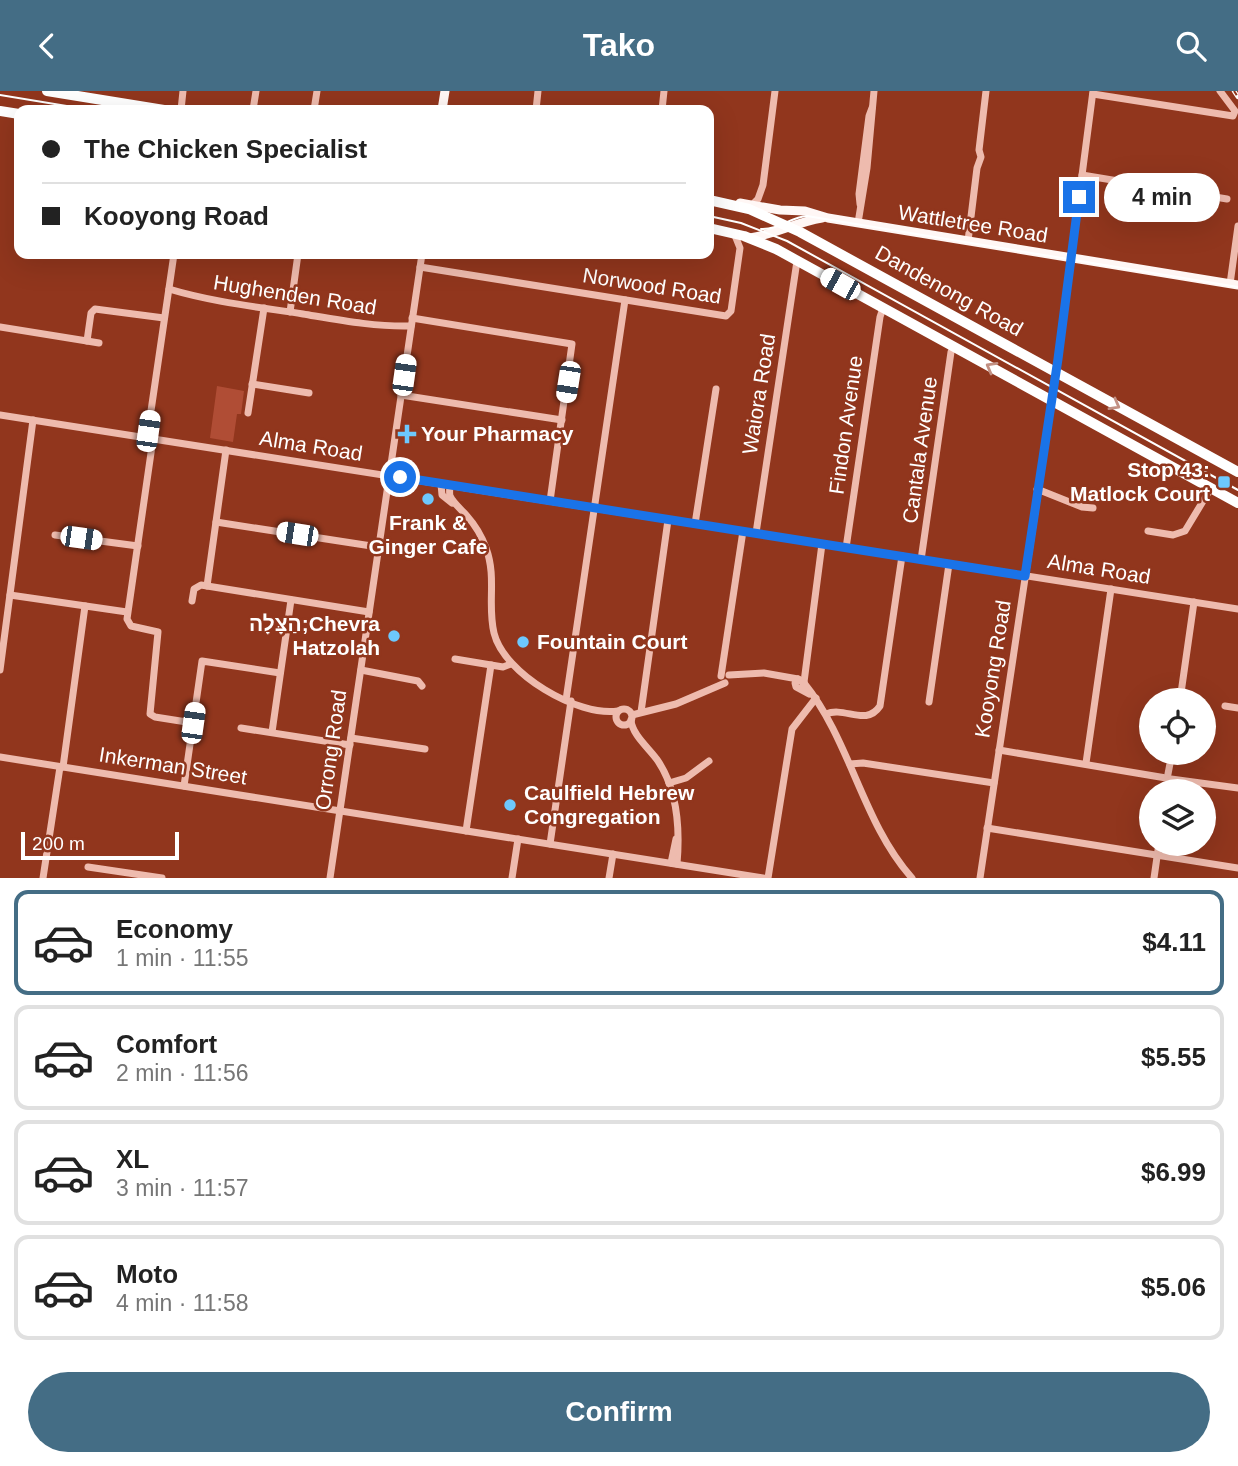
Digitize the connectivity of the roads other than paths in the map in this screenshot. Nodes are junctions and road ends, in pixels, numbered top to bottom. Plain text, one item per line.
1 (53, 91) edge
2 (775, 91) edge
3 (874, 91) edge
4 (986, 91) edge
5 (1220, 91) edge
6 (71, 93) edge
7 (1093, 93) edge
8 (137, 105) edge
9 (1082, 175) junction
10 (763, 185) junction
11 (1227, 199) dead end
12 (714, 201) edge
13 (723, 202) junction
14 (753, 204) junction
15 (774, 208) junction
16 (828, 218) junction
17 (858, 223) junction
18 (1238, 226) edge
19 (790, 227) junction
20 (714, 229) edge
21 (734, 233) junction
22 (749, 237) junction
23 (968, 241) junction
24 (740, 248) junction
25 (1071, 258) junction
26 (173, 259) edge
27 (297, 259) edge
28 (421, 259) edge
29 (797, 261) junction
30 (420, 267) junction
31 (1234, 285) edge
32 (168, 293) junction
33 (625, 300) junction
34 (264, 308) junction
35 (883, 308) junction
36 (290, 312) junction
37 (164, 319) junction
38 (412, 322) junction
39 (0, 327) edge
40 (392, 328) junction
41 (410, 335) junction
42 (87, 341) junction
43 (99, 343) dead end
44 (954, 346) junction
45 (1055, 372) junction
46 (252, 384) junction
47 (716, 389) dead end
48 (309, 393) dead end
49 (401, 395) junction
50 (1051, 400) junction
51 (248, 413) dead end
52 (0, 415) edge
53 (33, 420) junction
54 (562, 421) junction
55 (150, 438) junction
56 (226, 450) junction
57 (1238, 472) edge
58 (389, 475) junction
59 (440, 484) junction
60 (450, 485) junction
61 (1211, 488) junction
62 (1037, 489) junction
63 (550, 501) junction
64 (1238, 503) edge
65 (594, 508) junction
66 (1093, 508) dead end
67 (461, 509) junction
68 (668, 520) junction
69 (216, 522) junction
70 (695, 524) junction
71 (743, 531) junction
72 (1148, 531) dead end
73 (756, 533) junction
74 (55, 535) dead end
75 (822, 544) junction
76 (138, 546) junction
77 (379, 547) junction
78 (846, 548) junction
79 (902, 556) junction
80 (921, 559) junction
81 (949, 564) junction
82 (1025, 576) junction
83 (207, 586) junction
84 (1111, 589) junction
85 (10, 595) junction
86 (291, 600) junction
87 (192, 601) dead end
88 (1194, 602) junction
89 (85, 606) junction
90 (1238, 609) edge
91 (127, 612) junction
92 (369, 612) junction
93 (455, 659) dead end
94 (511, 664) junction
95 (491, 665) junction
96 (0, 670) edge
97 (361, 670) junction
98 (280, 673) junction
99 (726, 678) junction
100 (800, 683) junction
101 (422, 686) dead end
102 (1182, 688) edge
103 (816, 698) junction
104 (568, 701) junction
105 (929, 702) dead end
106 (1225, 706) dead end
107 (1238, 708) edge
108 (594, 709) junction
109 (641, 711) junction
110 (627, 714) junction
111 (826, 714) junction
112 (193, 723) junction
113 (620, 724) junction
114 (240, 728) dead end
115 (272, 732) junction
116 (637, 734) junction
117 (350, 742) junction
118 (425, 750) dead end
119 (999, 750) junction
120 (0, 757) edge
121 (709, 761) dead end
122 (1086, 763) junction
123 (850, 764) junction
124 (1170, 765) edge
125 (61, 767) junction
126 (1169, 775) junction
127 (1168, 779) edge
128 (669, 783) junction
129 (994, 783) junction
130 (184, 786) junction
131 (1238, 788) edge
132 (340, 810) junction
133 (987, 828) junction
134 (466, 831) junction
135 (518, 839) junction
136 (550, 844) junction
137 (1139, 852) edge
138 (613, 854) junction
139 (1157, 856) edge
140 (1163, 856) edge
141 (674, 864) junction
142 (88, 866) dead end
143 (1238, 868) edge
144 (911, 877) edge
145 (43, 878) edge
146 (162, 878) edge
147 (330, 878) edge
148 (512, 878) edge
149 (610, 878) edge
150 (763, 878) edge
151 (768, 878) edge
152 (980, 878) edge
153 (1154, 878) edge

1 - 6 highway
2 - 10 street
3 - 17 street
4 - 23 street
5 - 7 street
6 - 8 highway
7 - 9 street, Kooyong Road
9 - 11 street
9 - 25 street, Kooyong Road
10 - 14 street
10 - 15 street
12 - 13 highway, Dandenong Road
13 - 14 main road, Wattletree Road
13 - 19 highway, Dandenong Road
14 - 15 main road, Wattletree Road
15 - 16 main road, Wattletree Road
16 - 17 main road, Wattletree Road
16 - 19 main road, Wattletree Road
17 - 23 main road, Wattletree Road
18 - 31 street
19 - 22 main road, Wattletree Road
19 - 45 highway, Dandenong Road
20 - 21 highway
21 - 22 highway
21 - 24 street, Norwood Road
22 - 24 street, Norwood Road
22 - 29 highway
23 - 25 main road, Wattletree Road
24 - 33 street, Norwood Road
25 - 31 main road, Wattletree Road
25 - 45 street, Kooyong Road
26 - 32 street
27 - 36 street
28 - 30 street, Orrong Road
29 - 35 highway
29 - 73 street, Waiora Road
30 - 33 street, Norwood Road
30 - 38 street, Orrong Road
32 - 34 street, Hughenden Road
32 - 37 street
33 - 65 street
34 - 36 street, Hughenden Road
34 - 46 street
35 - 44 highway
35 - 78 street, Findon Avenue
36 - 40 street, Hughenden Road
37 - 42 street
37 - 55 street
38 - 40 street, Hughenden Road
38 - 41 street, Orrong Road
38 - 54 street, Hughenden Road
39 - 42 street
40 - 41 street, Hughenden Road
41 - 49 street, Orrong Road
42 - 43 street
50 -> 44 highway
44 - 80 street, Cantala Avenue
45 - 50 street, Kooyong Road
45 -> 57 highway, Dandenong Road
46 - 48 street
46 - 51 street
47 - 70 street
49 - 54 street
49 - 58 street, Orrong Road
50 - 61 highway
50 - 62 street, Kooyong Road
52 - 53 street, Alma Road
53 - 55 street, Alma Road
53 - 85 street
54 - 63 street
55 - 56 street, Alma Road
55 - 76 street
56 - 58 street, Alma Road
56 - 69 street
58 - 59 street, Alma Road
58 - 77 street, Orrong Road
59 - 60 street, Alma Road
59 - 67 street
60 - 63 street, Alma Road
60 - 67 street
61 - 64 highway
61 - 72 street
62 - 66 street
62 - 82 street, Kooyong Road
63 - 65 street, Alma Road
65 - 68 street, Alma Road
65 - 104 street
67 - 94 street
68 - 70 street, Alma Road
68 - 109 street
69 - 77 street
69 - 83 street
70 - 71 street, Alma Road
71 - 73 street, Alma Road
71 - 99 street
73 - 75 street, Alma Road
74 - 76 street
75 - 78 street, Alma Road
75 - 100 street
76 - 91 street
77 - 92 street, Orrong Road
78 - 79 street, Alma Road
79 - 80 street, Alma Road
79 - 111 street
80 - 81 street, Alma Road
81 - 82 street, Alma Road
81 - 105 street
82 - 84 street, Alma Road
82 - 119 street, Kooyong Road
83 - 86 street
83 - 87 street
84 - 88 street, Alma Road
84 - 122 street
85 - 89 street
85 - 96 street
86 - 92 street
86 - 98 street
88 - 90 street, Alma Road
88 - 102 street
89 - 91 street
89 - 125 street
91 - 112 street
92 - 97 street, Orrong Road
93 - 95 street
94 - 95 street
94 - 104 street
95 - 134 street
97 - 101 street
97 - 117 street, Orrong Road
98 - 112 street
98 - 115 street
99 - 100 street
99 - 109 street
100 - 103 street
103 - 111 street
103 - 151 street
104 - 108 street
104 - 136 street
106 - 107 street
108 - 110 street
108 - 113 street
109 - 110 street
110 - 113 street
110 - 113 street
110 - 116 street
111 - 123 street
112 - 130 street
113 - 116 street
114 - 115 street
115 - 117 street
116 - 128 street
117 - 118 street
117 - 132 street, Orrong Road
119 - 122 street
119 - 129 street, Kooyong Road
120 - 125 street, Inkerman Street
121 - 128 street
122 - 126 street
123 - 129 street
123 - 144 street
124 - 126 street
125 - 130 street, Inkerman Street
125 - 145 street
126 - 127 street
126 - 131 street
128 - 141 street
129 - 133 street, Kooyong Road
130 - 132 street, Inkerman Street
132 - 134 street, Inkerman Street
132 - 147 street, Orrong Road
133 - 137 street
133 - 152 street, Kooyong Road
134 - 135 street, Inkerman Street
135 - 136 street, Inkerman Street
135 - 148 street
136 - 138 street, Inkerman Street
138 - 141 street, Inkerman Street
138 - 149 street
139 - 153 street
140 - 143 street
141 - 150 street, Inkerman Street
142 - 146 street

